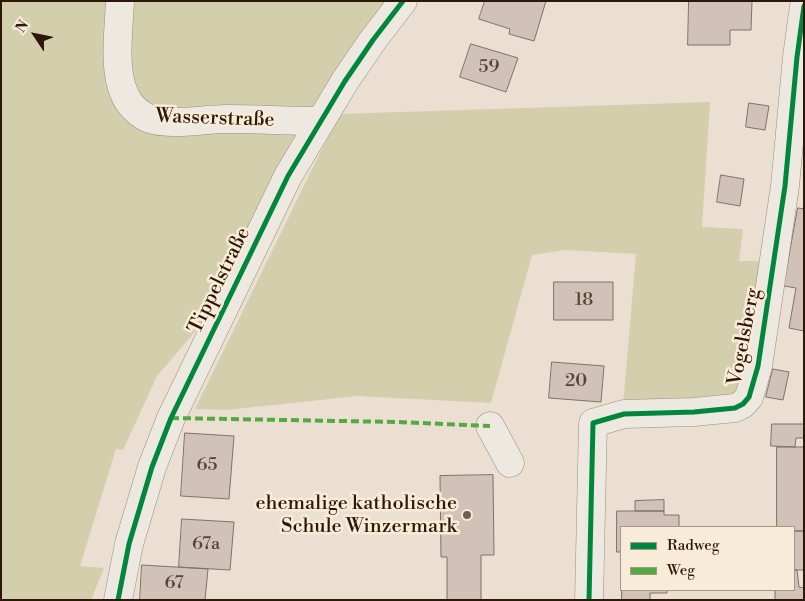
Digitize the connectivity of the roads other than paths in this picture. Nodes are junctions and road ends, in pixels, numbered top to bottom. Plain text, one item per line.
1 (120, 1) edge
2 (403, 1) edge
3 (804, 6) edge
4 (319, 121) junction
5 (490, 426) dead end
6 (510, 463) dead end
7 (118, 600) edge
8 (589, 600) edge

1 - 4 street, Wasserstraße
2 - 4 street, Tippelstraße
3 - 8 street, Vogelsberg
4 - 7 street, Tippelstraße
5 - 6 street

